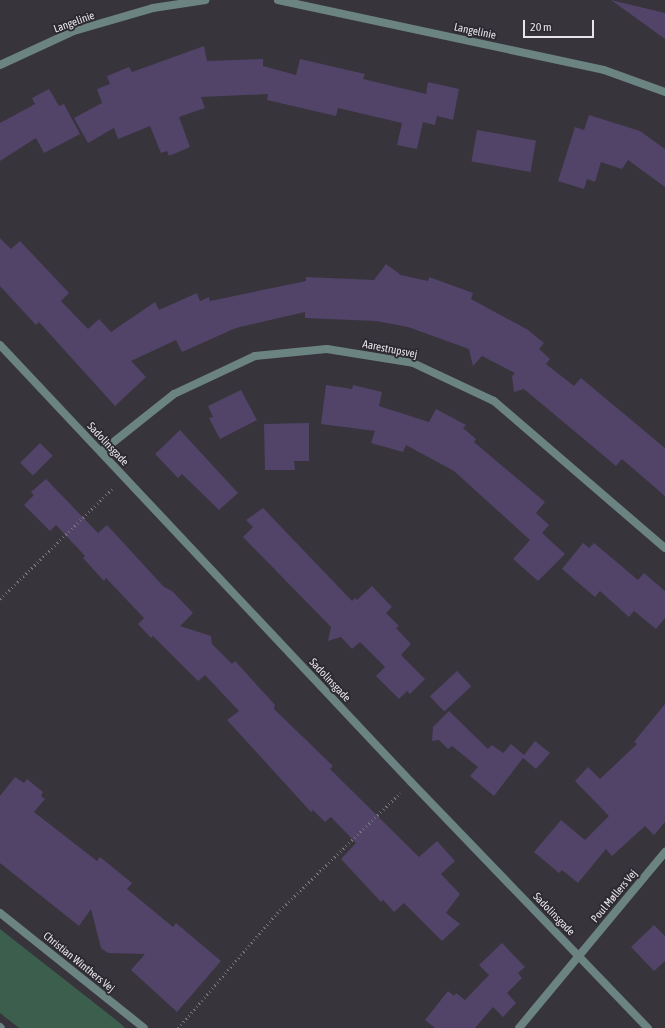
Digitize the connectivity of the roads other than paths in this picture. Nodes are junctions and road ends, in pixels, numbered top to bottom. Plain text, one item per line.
1 (205, 0) edge
2 (278, 0) edge
3 (0, 65) edge
4 (665, 92) edge
5 (0, 345) edge
6 (101, 452) junction
7 (665, 548) edge
8 (665, 852) edge
9 (0, 913) edge
10 (578, 956) junction
11 (144, 1028) edge
12 (519, 1028) edge
13 (648, 1028) edge

1 - 3 street, Langelinie
2 - 4 street, Langelinie
5 - 6 street, Sadolinsgade
6 - 7 street, Aarestrupsvej
6 - 10 street, Sadolinsgade
8 - 10 street, Poul Møllers Vej
9 - 11 street, Christian Winthers Vej
10 - 12 street, Poul Møllers Vej
10 - 13 street, Sadolinsgade

